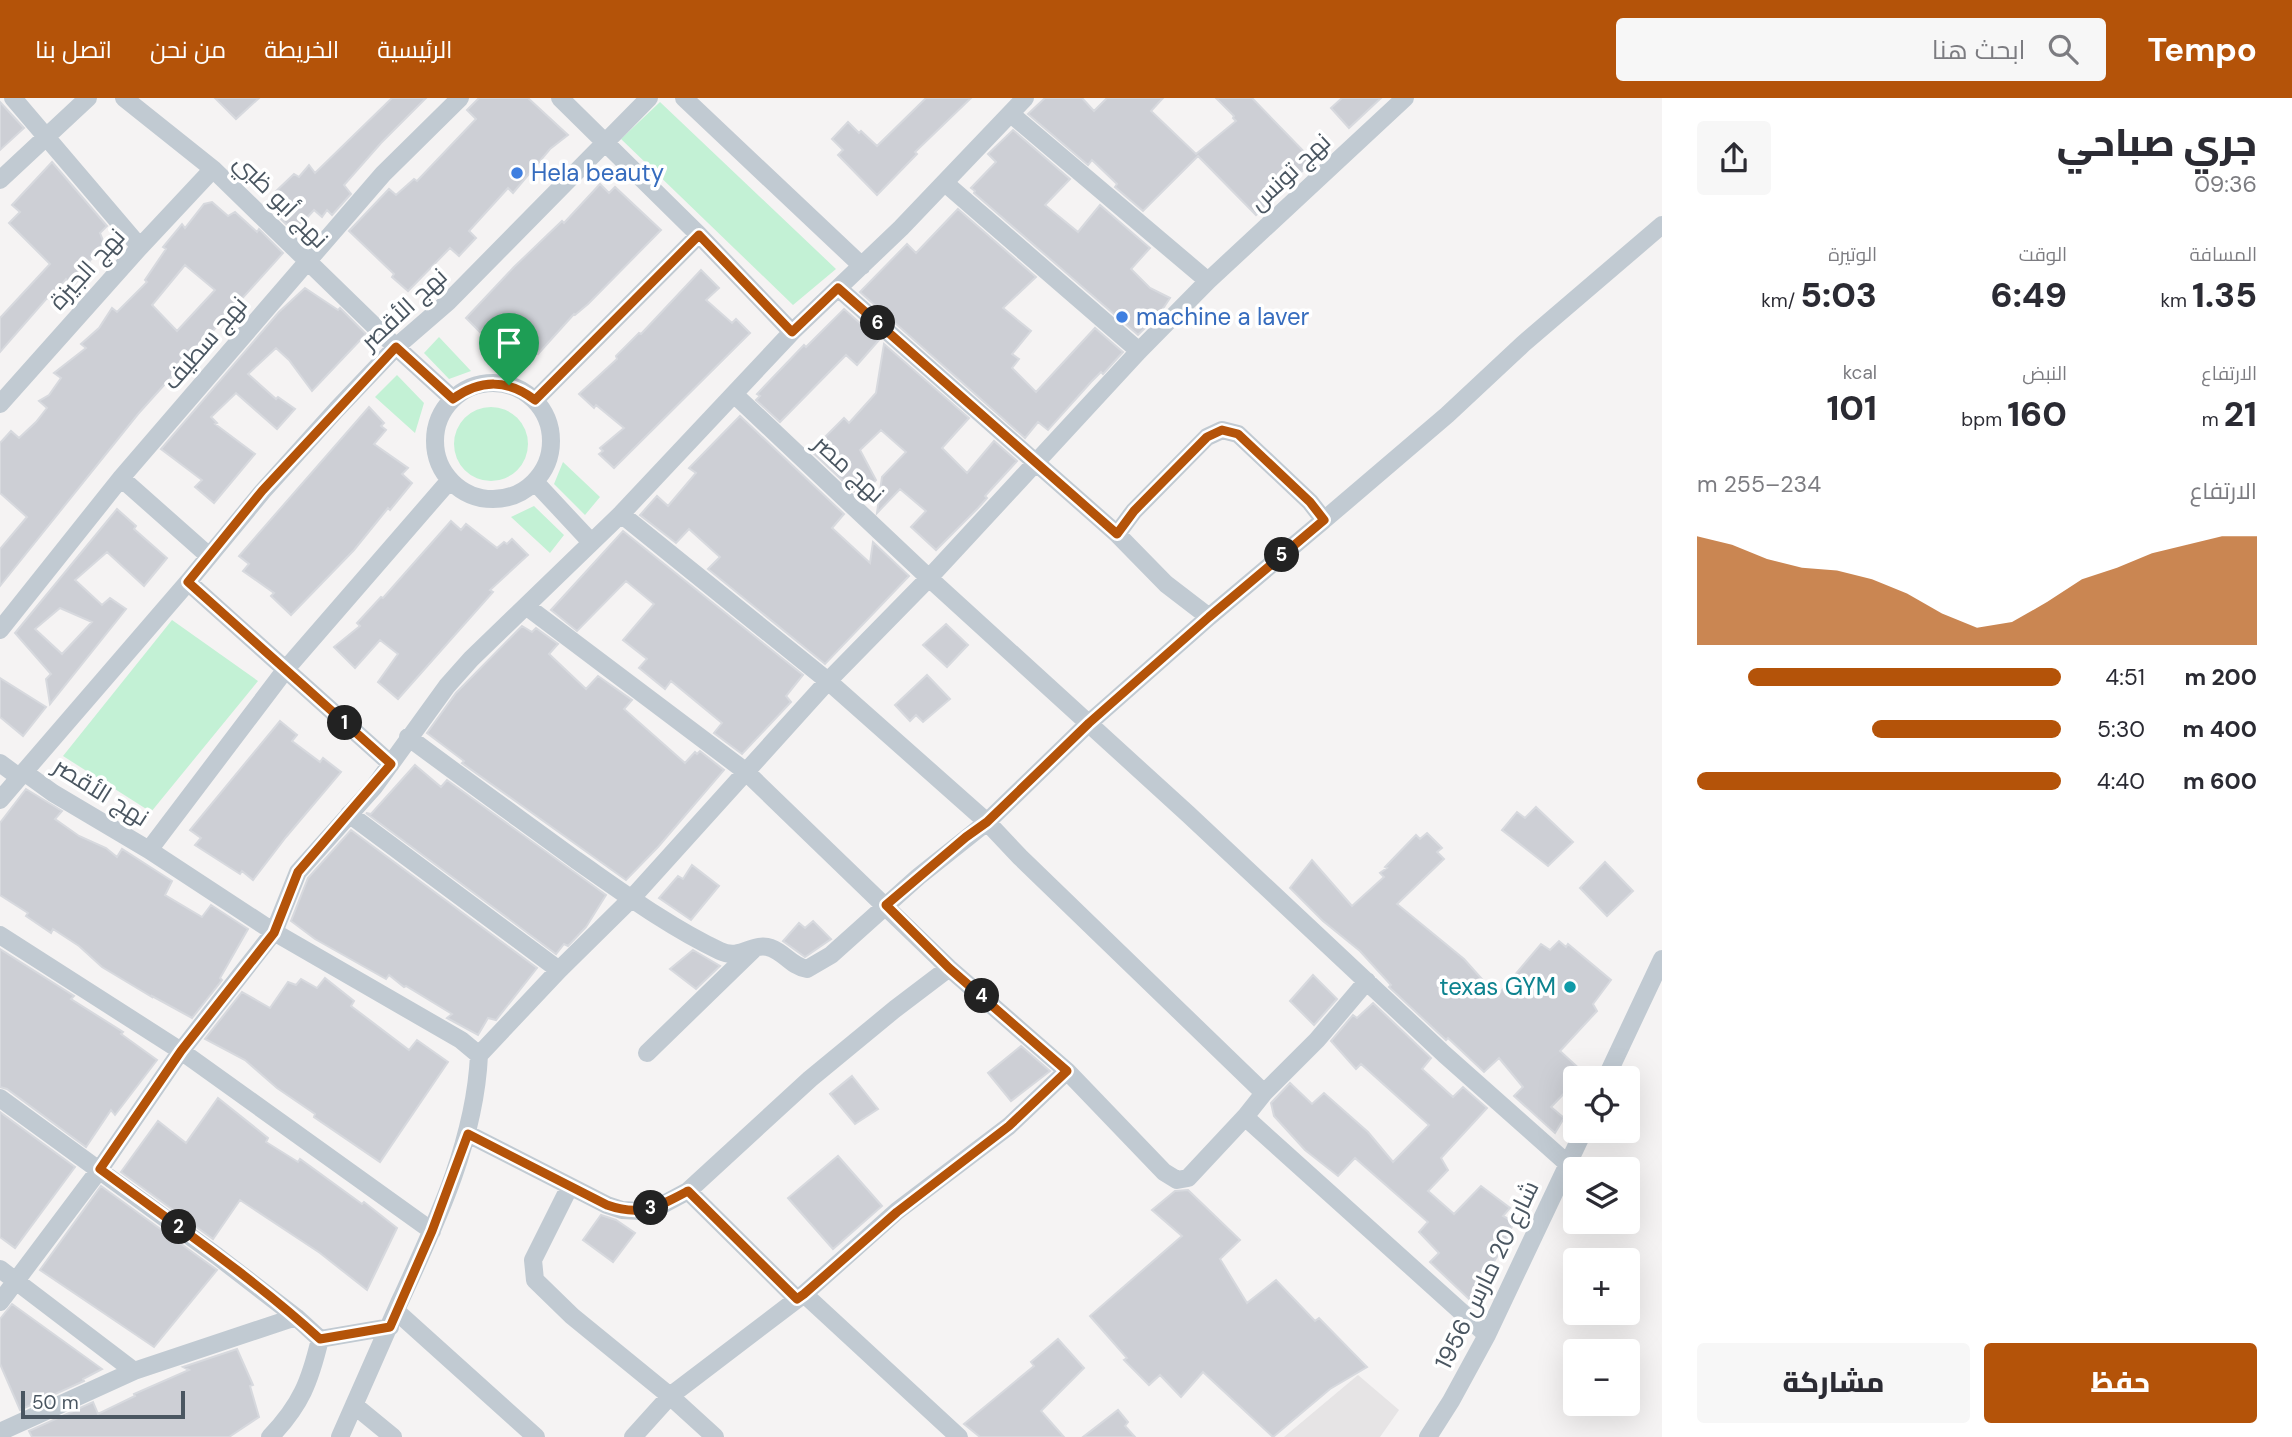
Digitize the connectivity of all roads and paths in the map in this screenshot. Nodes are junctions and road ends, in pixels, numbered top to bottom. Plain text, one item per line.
1 (13, 98) edge
2 (88, 98) edge
3 (124, 98) edge
4 (460, 98) edge
5 (560, 98) edge
6 (649, 98) edge
7 (684, 98) edge
8 (1025, 98) edge
9 (1405, 98) edge
10 (1011, 114) junction
11 (46, 135) junction
12 (604, 143) junction
13 (213, 169) junction
14 (0, 180) edge
15 (944, 183) junction
16 (1662, 225) edge
17 (699, 235) junction
18 (140, 247) junction
19 (307, 262) junction
20 (862, 266) junction
21 (1208, 281) junction
22 (838, 288) junction
23 (792, 332) junction
24 (396, 347) junction
25 (1139, 351) junction
26 (735, 395) junction
27 (453, 399) junction
28 (535, 400) junction
29 (0, 404) edge
30 (1035, 461) junction
31 (121, 478) junction
32 (450, 480) junction
33 (535, 482) junction
34 (621, 514) junction
35 (1324, 520) junction
36 (1117, 534) junction
37 (591, 542) junction
38 (209, 556) junction
39 (929, 578) junction
40 (188, 582) junction
41 (526, 606) junction
42 (1209, 617) junction
43 (0, 631) edge
44 (286, 669) junction
45 (828, 681) junction
46 (1089, 723) junction
47 (408, 737) junction
48 (0, 763) edge
49 (391, 764) junction
50 (745, 771) junction
51 (21, 774) junction
52 (0, 800) edge
53 (349, 814) junction
54 (987, 822) junction
55 (149, 850) junction
56 (631, 899) junction
57 (886, 905) junction
58 (274, 933) junction
59 (0, 935) edge
60 (756, 948) junction
61 (1662, 959) edge
62 (949, 968) junction
63 (559, 970) junction
64 (1367, 981) junction
65 (181, 1051) junction
66 (647, 1053) dead end
67 (479, 1055) junction
68 (1612, 1066) edge
69 (1067, 1071) junction
70 (1264, 1093) junction
71 (0, 1098) edge
72 (1245, 1117) junction
73 (468, 1134) junction
74 (1563, 1160) edge
75 (100, 1169) junction
76 (1563, 1177) edge
77 (570, 1186) junction
78 (688, 1191) junction
79 (432, 1231) junction
80 (0, 1269) edge
81 (15, 1281) junction
82 (800, 1297) junction
83 (0, 1302) edge
84 (296, 1317) junction
85 (393, 1319) junction
86 (1487, 1335) junction
87 (320, 1339) junction
88 (134, 1371) junction
89 (670, 1396) junction
90 (354, 1405) junction
91 (0, 1432) edge
92 (270, 1437) edge
93 (340, 1437) edge
94 (393, 1437) edge
95 (536, 1437) edge
96 (633, 1437) edge
97 (715, 1437) edge
98 (959, 1437) edge
99 (1428, 1437) edge

1 - 11 street
2 - 11 street
3 - 13 street, نهج أبو ظبي
4 - 19 street, نهج سطيف
5 - 12 street
6 - 12 street, نهج الأقصر
7 - 20 street
8 - 10 street
9 - 21 street, نهج تونس
10 - 15 street
10 - 21 street
11 - 14 street
11 - 18 street
12 - 17 street
12 - 24 street, نهج الأقصر
13 - 18 street, نهج الجيزة
13 - 19 street, نهج أبو ظبي
15 - 20 street
15 - 25 street
16 - 35 street
17 - 23 street
17 - 28 street
18 - 29 street, نهج الجيزة
19 - 24 street, نهج أبو ظبي
19 - 31 street, نهج سطيف
20 - 22 street
21 - 25 street, نهج تونس
22 - 23 street
22 - 30 street
23 - 26 street
24 - 27 street, نهج أبو ظبي
24 - 38 street, نهج الأقصر
25 - 30 street, نهج تونس
26 - 34 street
26 - 39 street, نهج مصر
27 - 28 street
27 - 32 street
28 - 33 street
30 - 36 street
30 - 39 street, نهج تونس
31 - 38 street
31 - 43 street, نهج سطيف
32 - 33 street
32 - 44 street
33 - 37 street
34 - 37 street
34 - 45 street
35 - 36 street
35 - 42 street
36 - 42 street
37 - 41 street
38 - 40 street, نهج الأقصر
39 - 45 street, نهج تونس
39 - 46 street, نهج مصر
40 - 44 street
40 - 51 street, نهج الأقصر
41 - 47 street
41 - 50 street
42 - 46 street
44 - 49 street
44 - 55 street
45 - 50 street, نهج تونس
45 - 54 street
46 - 54 street
46 - 64 street, نهج مصر
47 - 49 street
47 - 56 street
48 - 51 street
49 - 53 street
50 - 56 street, نهج تونس
50 - 57 street
51 - 52 street
51 - 55 street, نهج الأقصر
53 - 58 street
53 - 63 street
54 - 57 street
54 - 70 street
55 - 58 street, نهج الأقصر
56 - 60 street
56 - 63 street, نهج تونس
57 - 60 street
57 - 62 street
58 - 65 street
58 - 67 street, نهج الأقصر
59 - 65 street
60 - 66 street
61 - 68 street
62 - 69 street
62 - 78 street
63 - 67 street, نهج تونس
64 - 70 street
64 - 74 street, نهج مصر
65 - 75 street
65 - 79 street
67 - 73 street
69 - 72 street
69 - 82 street
70 - 72 street
71 - 75 street
72 - 86 street
73 - 77 street
73 - 79 street
75 - 81 street
75 - 84 street
76 - 86 street, شارع 20 مارس 1956
77 - 78 street
77 - 89 street
78 - 82 street
79 - 85 street
80 - 81 street
81 - 83 street
81 - 88 street
82 - 89 street
82 - 98 street
84 - 87 street
84 - 88 street
85 - 87 street
85 - 90 street
85 - 95 street
86 - 99 street, شارع 20 مارس 1956
87 - 92 street
88 - 91 street
89 - 96 street
89 - 97 street
90 - 93 street
90 - 94 street

